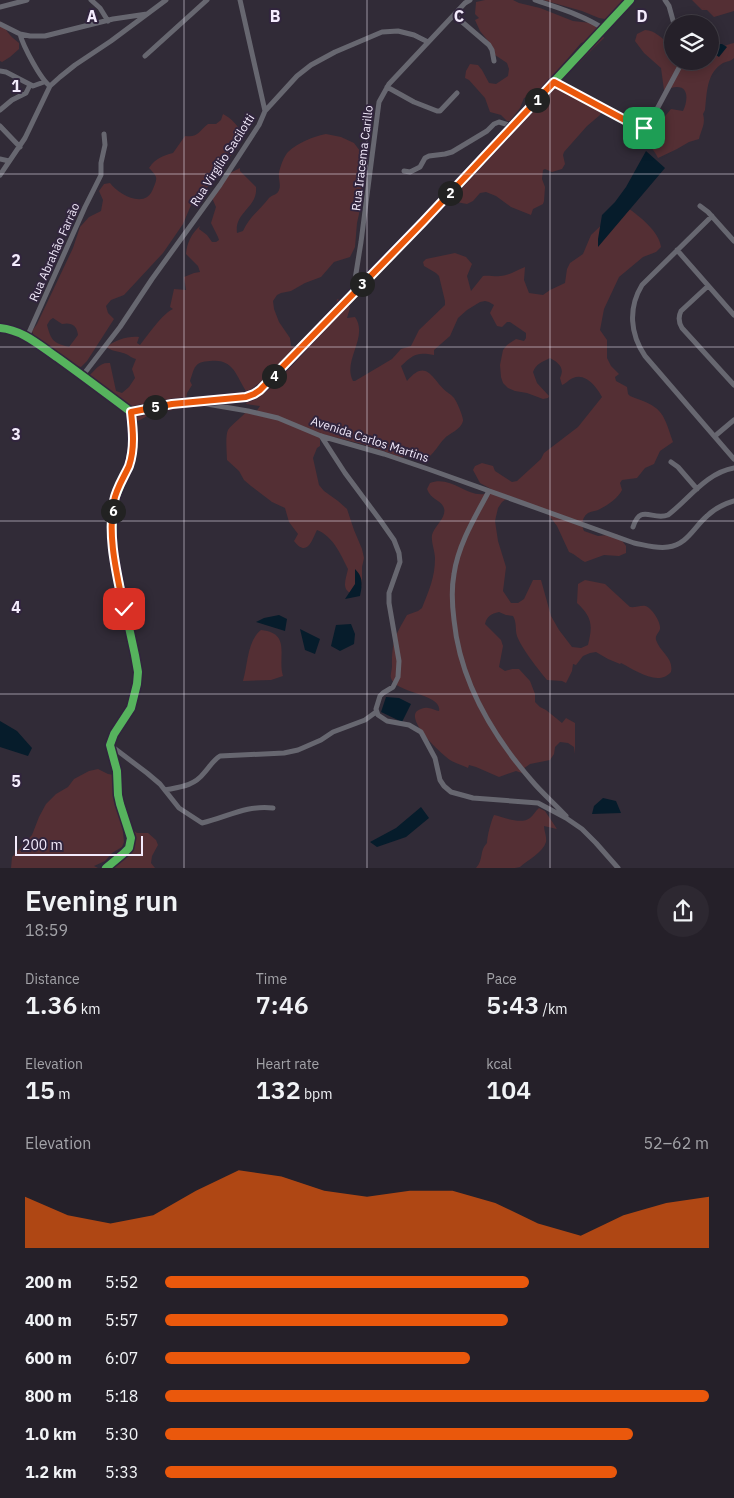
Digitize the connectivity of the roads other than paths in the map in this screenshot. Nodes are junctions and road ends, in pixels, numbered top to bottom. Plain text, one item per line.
1 (27, 0) edge
2 (91, 0) edge
3 (166, 0) edge
4 (207, 0) edge
5 (240, 0) edge
6 (470, 0) edge
7 (535, 0) edge
8 (630, 0) edge
9 (666, 0) edge
10 (0, 7) edge
11 (148, 14) junction
12 (454, 15) junction
13 (672, 15) edge
14 (108, 20) junction
15 (0, 24) edge
16 (604, 29) junction
17 (20, 34) junction
18 (428, 42) junction
19 (145, 56) dead end
20 (494, 61) dead end
21 (678, 70) edge
22 (0, 71) edge
23 (44, 82) junction
24 (554, 82) junction
25 (30, 85) junction
26 (50, 86) junction
27 (387, 87) junction
28 (457, 93) dead end
29 (0, 110) edge
30 (265, 111) junction
31 (0, 126) edge
32 (512, 126) junction
33 (104, 134) dead end
34 (20, 147) junction
35 (0, 159) edge
36 (9, 161) junction
37 (404, 171) dead end
38 (0, 176) edge
39 (700, 206) dead end
40 (712, 216) junction
41 (734, 241) edge
42 (677, 250) junction
43 (708, 286) junction
44 (353, 293) junction
45 (734, 315) edge
46 (0, 328) edge
47 (27, 336) junction
48 (83, 375) junction
49 (734, 385) edge
50 (195, 402) junction
51 (131, 412) junction
52 (734, 420) edge
53 (321, 436) junction
54 (715, 436) junction
55 (734, 459) edge
56 (671, 462) dead end
57 (734, 468) edge
58 (697, 489) junction
59 (489, 491) junction
60 (734, 501) edge
61 (633, 527) dead end
62 (376, 712) junction
63 (110, 745) junction
64 (165, 790) junction
65 (273, 808) dead end
66 (574, 823) junction
67 (106, 868) edge
68 (618, 868) edge

1 - 10 street
2 - 14 street
3 - 11 street
4 - 19 street
5 - 30 street
6 - 12 street, Rua Iracema Carillo
7 - 16 street
8 - 16 street
9 - 13 street
11 - 14 street
11 - 26 street
12 - 18 street, Rua Iracema Carillo
12 - 20 street
14 - 17 street
15 - 17 street
16 - 24 street
17 - 23 street
18 - 27 street, Rua Iracema Carillo
18 - 30 street, Rua Virgílio Sacilotti
21 - 24 street
22 - 25 street
23 - 25 street
23 - 26 street
24 - 32 street
25 - 29 street
26 - 34 street
27 - 28 street
27 - 44 street, Rua Iracema Carillo
30 - 48 street, Rua Virgílio Sacilotti
31 - 34 street
32 - 37 street
32 - 44 street
33 - 47 street, Rua Abrahão Farrão
34 - 36 street
35 - 36 street
36 - 38 street
39 - 40 street
40 - 41 street
40 - 42 street
42 - 43 street
42 - 54 street
43 - 45 street
43 - 49 street
44 - 50 street
46 - 47 street
47 - 48 street
48 - 51 street
50 - 51 street, Avenida Carlos Martins
50 - 53 street, Avenida Carlos Martins
51 - 63 street
52 - 54 street
53 - 59 street, Avenida Carlos Martins
53 - 62 street
54 - 55 street
56 - 58 street
57 - 58 street
58 - 61 street
59 - 60 street, Avenida Carlos Martins
59 - 66 street
62 - 64 street
62 - 66 street
63 - 64 street
63 - 67 street
64 - 65 street
66 - 68 street

